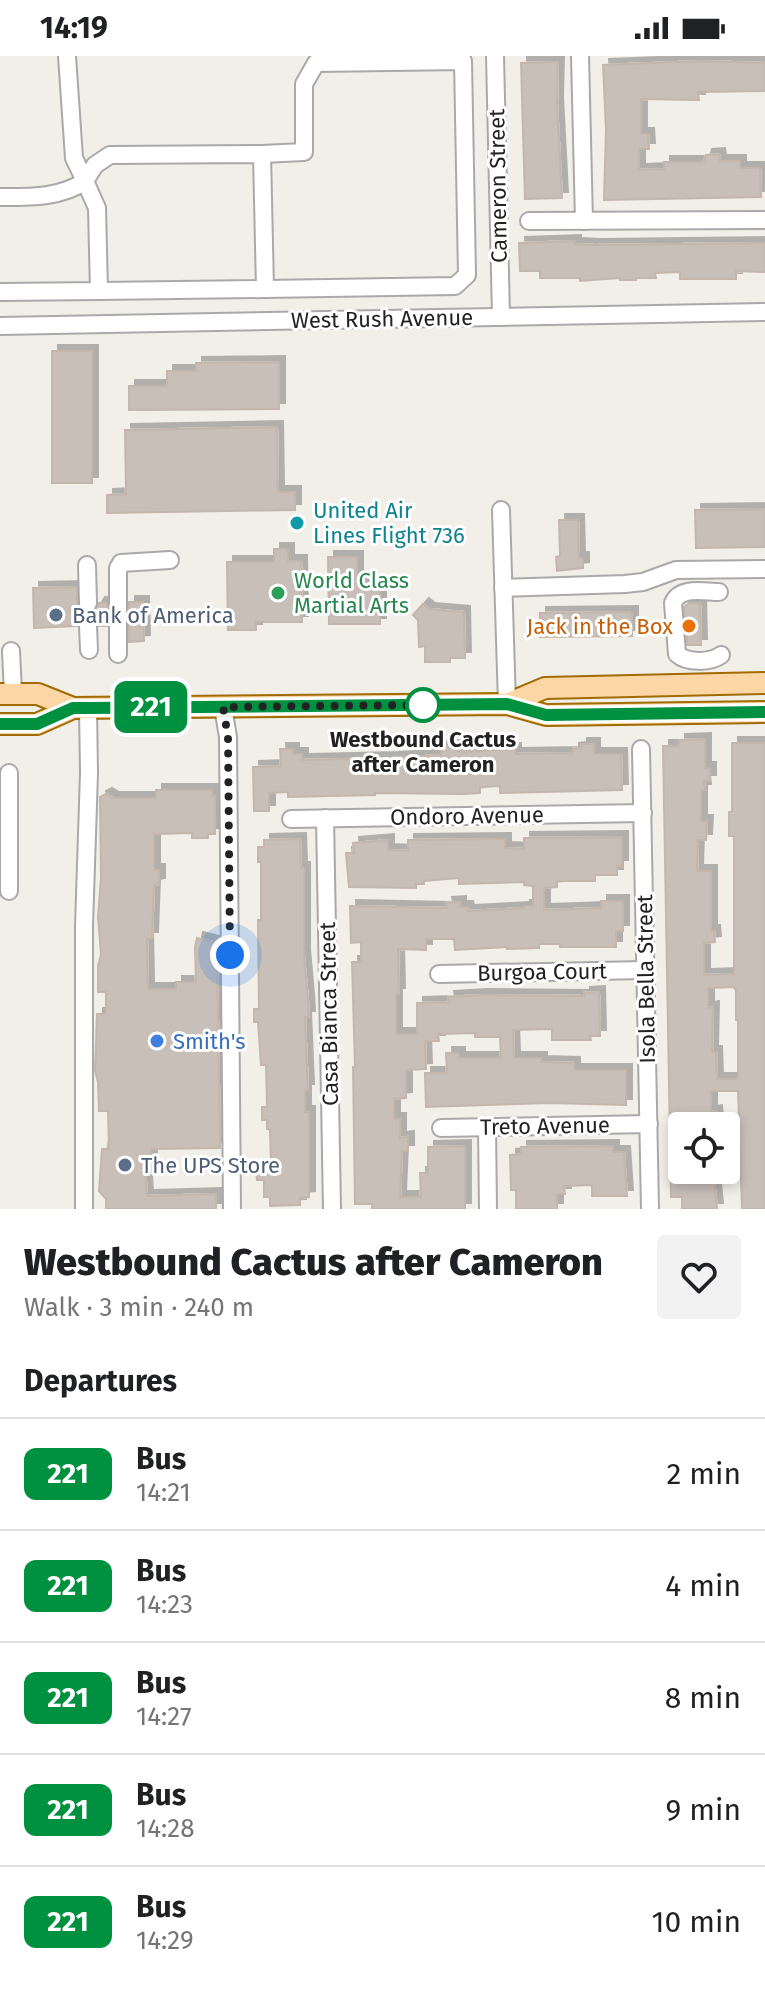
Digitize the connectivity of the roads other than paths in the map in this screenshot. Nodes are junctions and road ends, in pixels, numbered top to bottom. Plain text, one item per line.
1 (67, 56) edge
2 (495, 56) edge
3 (580, 56) edge
4 (462, 58) edge
5 (316, 59) edge
6 (262, 154) junction
7 (85, 181) junction
8 (0, 197) edge
9 (765, 220) edge
10 (529, 221) dead end
11 (584, 221) junction
12 (265, 289) junction
13 (99, 291) junction
14 (0, 292) edge
15 (765, 312) edge
16 (501, 317) junction
17 (0, 326) edge
18 (501, 510) dead end
19 (170, 560) dead end
20 (87, 565) dead end
21 (765, 569) edge
22 (503, 588) junction
23 (719, 592) dead end
24 (88, 603) dead end
25 (88, 626) dead end
26 (89, 650) dead end
27 (11, 651) dead end
28 (118, 654) dead end
29 (721, 655) dead end
30 (765, 683) edge
31 (6, 694) edge
32 (507, 704) junction
33 (223, 707) junction
34 (81, 708) junction
35 (765, 712) edge
36 (0, 724) edge
37 (641, 749) dead end
38 (9, 773) dead end
39 (643, 813) junction
40 (325, 818) junction
41 (291, 819) dead end
42 (9, 891) dead end
43 (645, 970) junction
44 (439, 974) dead end
45 (649, 1124) junction
46 (487, 1127) junction
47 (441, 1128) dead end
48 (84, 1209) edge
49 (232, 1209) edge
50 (332, 1209) edge
51 (488, 1209) edge
52 (650, 1209) edge

1 - 7 street
2 - 16 street, Cameron Street
3 - 11 street
4 - 5 street
4 - 12 street
5 - 6 street
6 - 7 street
6 - 12 street
7 - 8 street
7 - 13 street
9 - 11 street
10 - 11 street
12 - 13 street
13 - 14 street
15 - 16 street, West Rush Avenue
16 - 17 street, West Rush Avenue
18 - 22 street
19 - 28 street
20 - 24 street
21 - 22 street
22 - 32 street
23 - 29 street
25 - 26 street
27 - 31 street
30 - 32 main road
31 - 34 main road
32 - 33 main road
32 - 35 main road
33 - 34 main road
33 - 49 street
34 - 36 main road
34 - 48 street
37 - 39 street, Isola Bella Street
38 - 42 street
39 - 40 street, Ondoro Avenue
39 - 43 street, Isola Bella Street
40 - 41 street, Ondoro Avenue
40 - 50 street, Casa Bianca Street
43 - 44 street, Burgoa Court
43 - 45 street, Isola Bella Street
45 - 46 street, Treto Avenue
45 - 52 street, Isola Bella Street
46 - 47 street, Treto Avenue
46 - 51 street

